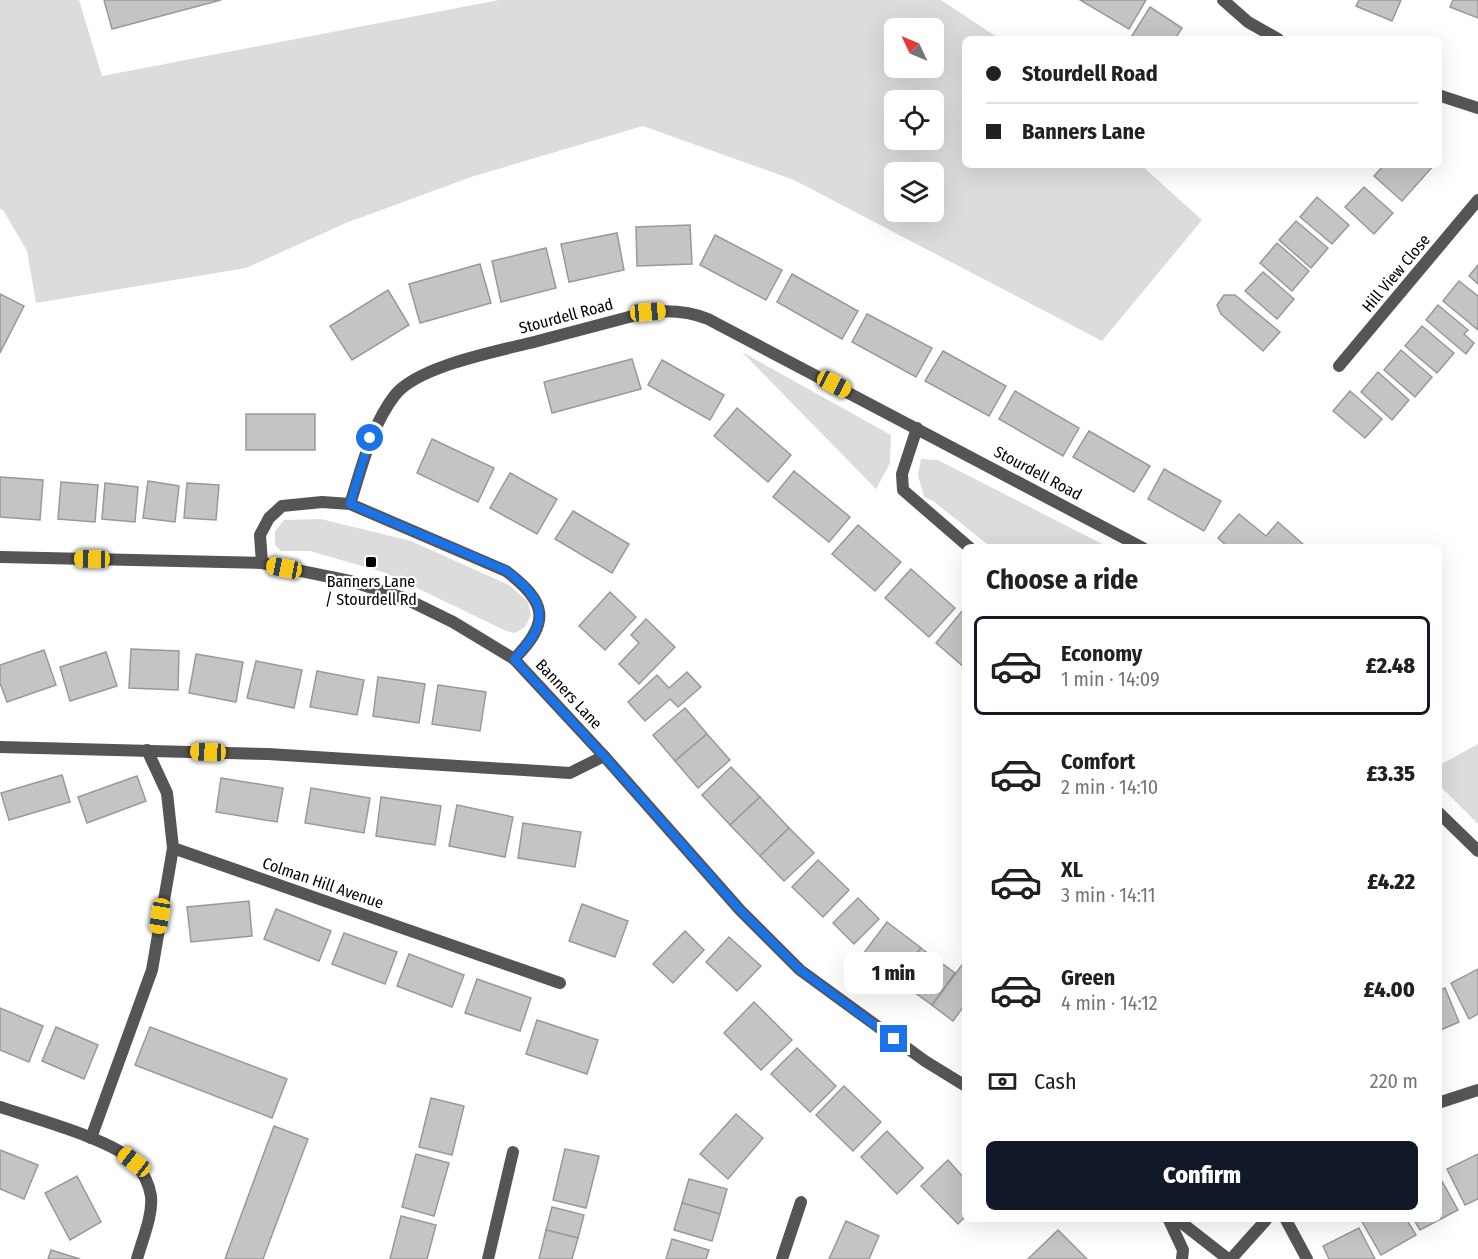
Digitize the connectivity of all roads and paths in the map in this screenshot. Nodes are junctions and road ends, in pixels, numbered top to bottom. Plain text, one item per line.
1 (1223, 0) edge
2 (1273, 36) edge
3 (1442, 96) edge
4 (1478, 108) edge
5 (1478, 200) edge
6 (1338, 366) dead end
7 (917, 428) junction
8 (350, 504) junction
9 (965, 544) edge
10 (1135, 544) edge
11 (0, 557) edge
12 (262, 563) junction
13 (514, 659) junction
14 (0, 747) edge
15 (147, 750) junction
16 (604, 756) junction
17 (1442, 816) edge
18 (173, 848) junction
19 (1478, 851) edge
20 (560, 983) dead end
21 (962, 1084) edge
22 (1478, 1090) edge
23 (1442, 1102) edge
24 (0, 1107) edge
25 (91, 1138) junction
26 (513, 1152) dead end
27 (801, 1202) dead end
28 (1170, 1222) edge
29 (1181, 1222) edge
30 (1264, 1222) edge
31 (1287, 1222) edge
32 (137, 1259) edge
33 (488, 1259) edge
34 (782, 1259) edge
35 (1182, 1259) edge
36 (1230, 1259) edge
37 (1306, 1259) edge

1 - 2 street
3 - 4 street
5 - 6 street, Hill View Close
7 - 8 street, Stourdell Road
7 - 9 street
7 - 10 street, Stourdell Road
8 - 12 street
8 - 13 street
11 - 12 street, Banners Lane
12 - 13 street, Banners Lane
13 - 16 street, Banners Lane
14 - 15 street
15 - 16 street
15 - 18 street
16 - 21 street, Banners Lane
17 - 19 street
18 - 20 street, Colman Hill Avenue
18 - 25 street
22 - 23 street
24 - 25 street
25 - 32 street
26 - 33 street
27 - 34 street
28 - 35 street
29 - 36 street
30 - 36 street
31 - 37 street

